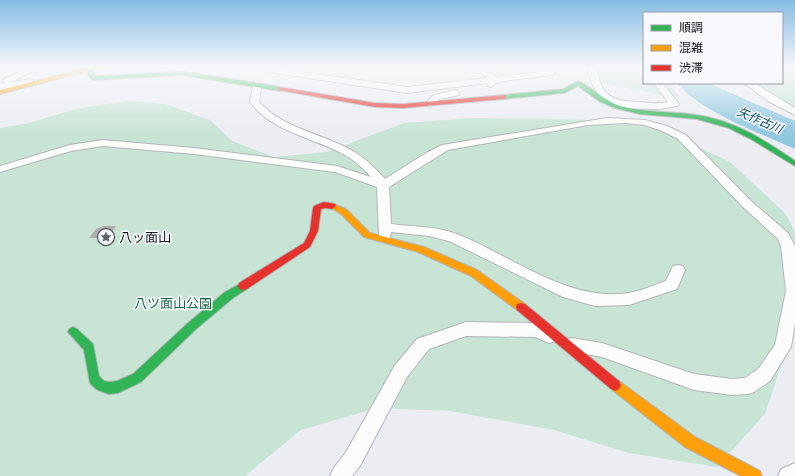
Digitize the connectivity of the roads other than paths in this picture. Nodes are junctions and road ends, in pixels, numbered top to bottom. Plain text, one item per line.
1 (11, 89) edge
2 (256, 89) edge
3 (277, 89) edge
4 (402, 89) edge
5 (414, 89) edge
6 (482, 89) edge
7 (573, 89) edge
8 (576, 89) edge
9 (599, 89) edge
10 (663, 89) edge
11 (758, 89) edge
12 (564, 91) joint
13 (590, 91) joint
14 (0, 92) edge
15 (430, 104) junction
16 (619, 105) junction
17 (795, 112) edge
18 (795, 164) edge
19 (0, 168) edge
20 (383, 186) junction
21 (385, 233) junction
22 (678, 270) dead end
23 (73, 332) dead end
24 (566, 345) junction
25 (795, 473) edge
26 (340, 476) edge
27 (755, 476) edge
28 (788, 476) edge

1 - 14 street
2 - 20 street
3 - 15 street
4 - 5 street
6 - 15 street
7 - 12 street
8 - 13 street
9 - 16 street
10 - 16 street
11 - 17 street
12 - 15 street
13 - 16 street
16 - 18 street
19 - 20 street
20 - 21 street
20 - 24 street
21 - 22 street
21 - 23 street
21 - 24 street
24 - 26 street
24 - 27 street
25 - 28 street

